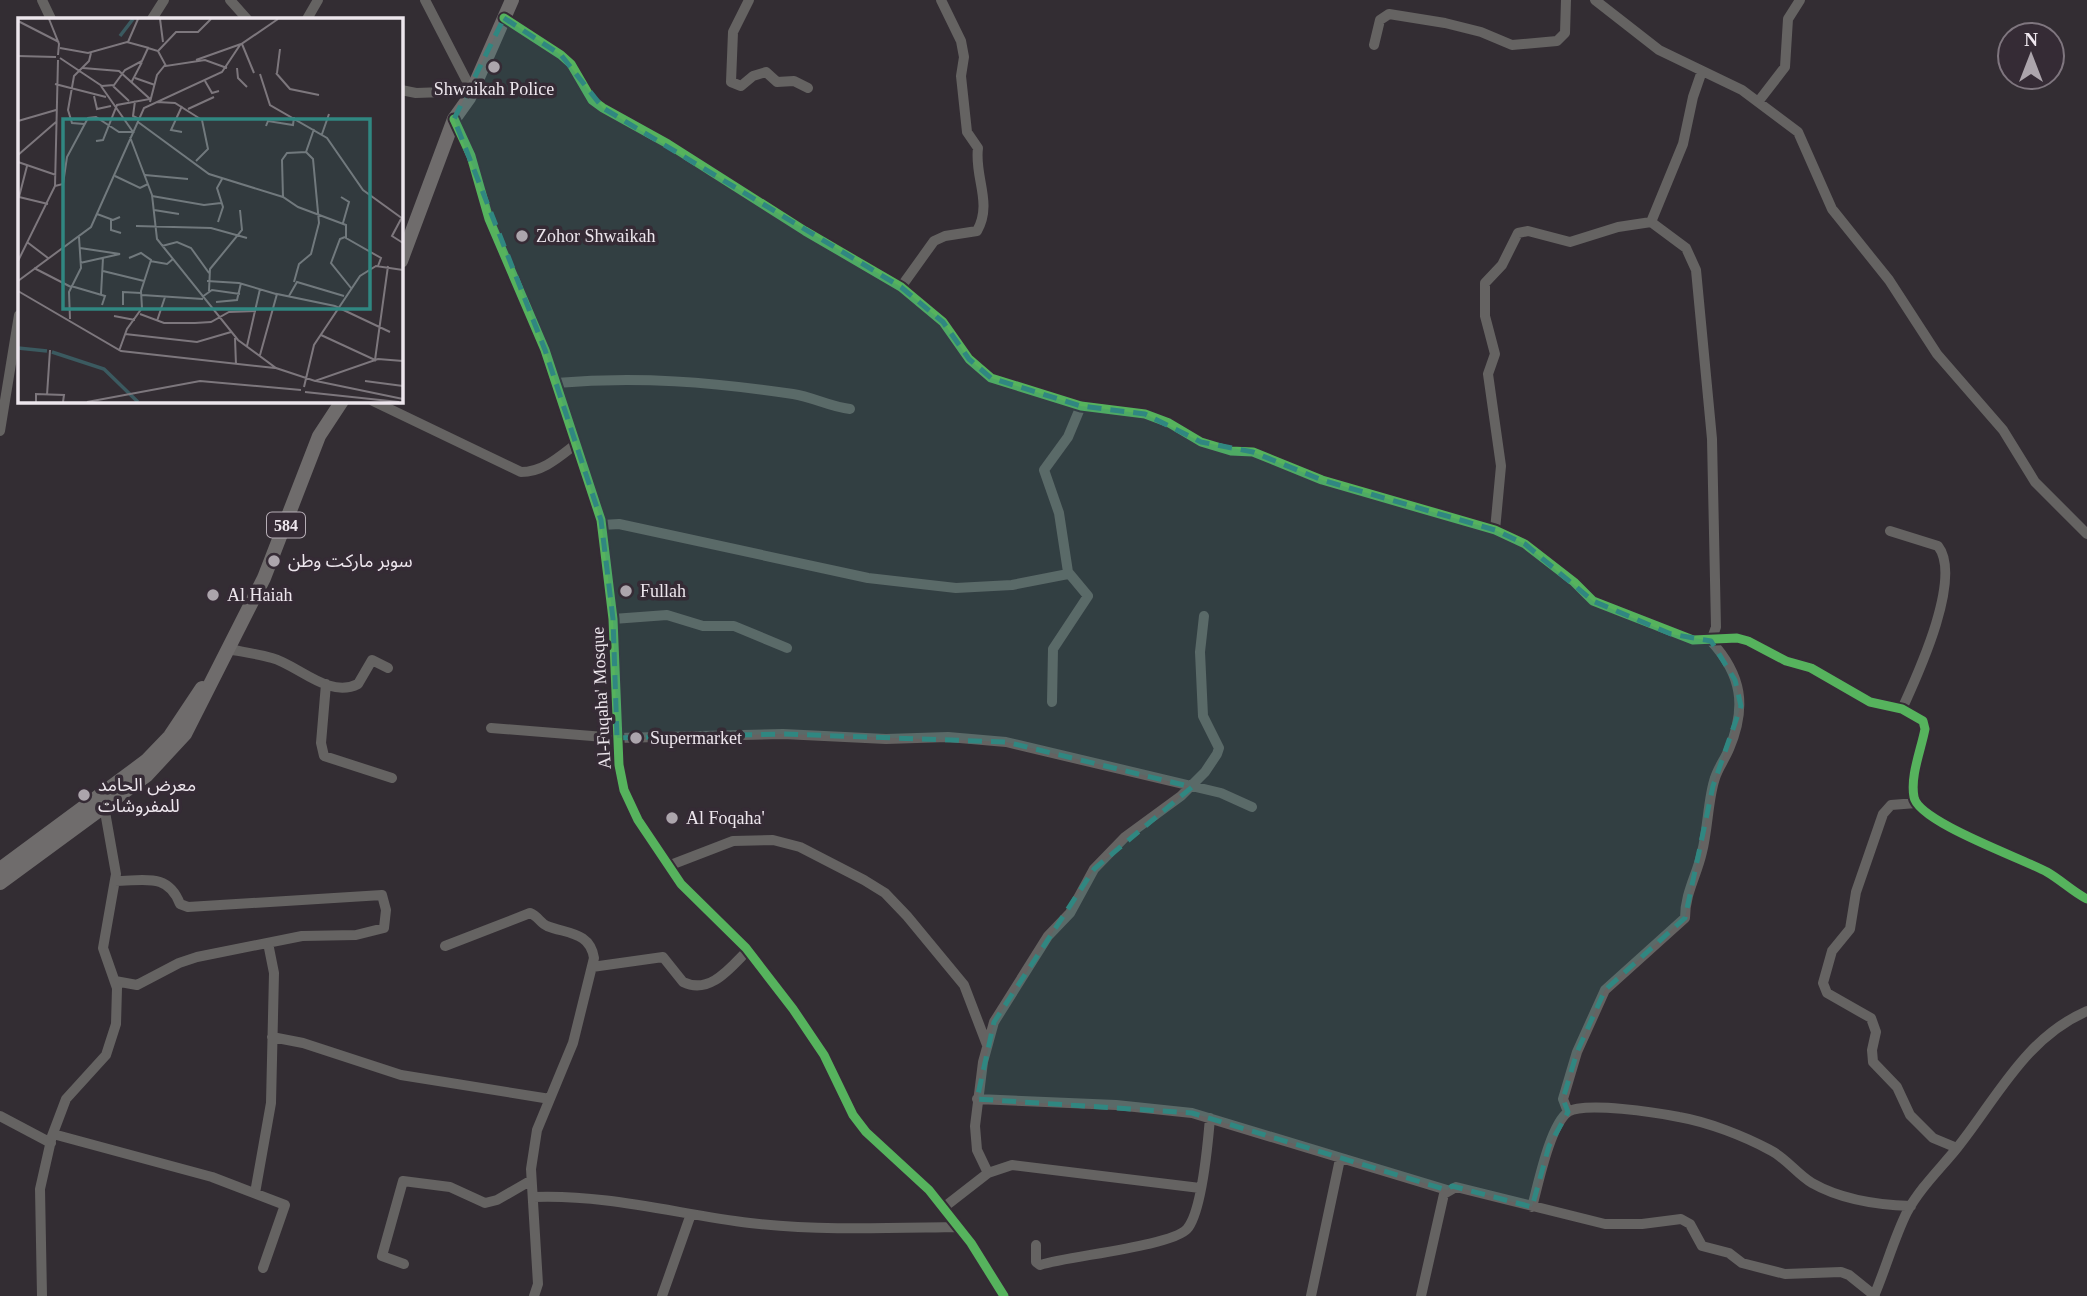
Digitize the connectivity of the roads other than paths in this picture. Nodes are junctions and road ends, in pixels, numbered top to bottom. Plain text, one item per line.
1 (42, 0) edge
2 (164, 0) edge
3 (230, 0) edge
4 (318, 0) edge
5 (425, 0) edge
6 (511, 0) edge
7 (748, 0) edge
8 (941, 0) edge
9 (1566, 0) edge
10 (1595, 0) edge
11 (1800, 0) edge
12 (51, 18) edge
13 (153, 18) edge
14 (246, 18) edge
15 (308, 18) edge
16 (504, 18) junction
17 (1374, 46) dead end
18 (1702, 71) junction
19 (808, 88) dead end
20 (402, 90) edge
21 (472, 91) junction
22 (1758, 102) junction
23 (454, 119) junction
24 (1651, 222) junction
25 (402, 258) edge
26 (901, 287) junction
27 (18, 321) edge
28 (556, 383) junction
29 (341, 402) edge
30 (375, 402) edge
31 (1082, 406) junction
32 (850, 409) dead end
33 (0, 431) edge
34 (576, 444) junction
35 (602, 525) junction
36 (1495, 530) junction
37 (1890, 531) dead end
38 (2087, 534) edge
39 (1068, 574) junction
40 (1204, 616) dead end
41 (613, 619) junction
42 (1711, 641) junction
43 (787, 648) dead end
44 (229, 649) junction
45 (388, 667) dead end
46 (326, 684) junction
47 (1052, 702) dead end
48 (1902, 709) junction
49 (491, 728) dead end
50 (617, 738) junction
51 (392, 778) dead end
52 (1191, 786) junction
53 (1916, 803) junction
54 (104, 806) junction
55 (1252, 807) dead end
56 (668, 866) junction
57 (0, 869) edge
58 (115, 881) junction
59 (0, 883) edge
60 (2087, 899) edge
61 (268, 943) junction
62 (445, 946) dead end
63 (748, 950) junction
64 (592, 967) junction
65 (115, 981) junction
66 (2087, 1011) edge
67 (272, 1037) junction
68 (987, 1046) junction
69 (550, 1099) junction
70 (977, 1099) junction
71 (1568, 1112) junction
72 (0, 1116) edge
73 (1210, 1118) junction
74 (52, 1138) junction
75 (1957, 1148) junction
76 (1339, 1159) junction
77 (988, 1173) junction
78 (530, 1181) junction
79 (1200, 1188) junction
80 (1447, 1190) junction
81 (256, 1193) junction
82 (533, 1197) junction
83 (1911, 1206) junction
84 (1532, 1207) junction
85 (943, 1208) junction
86 (691, 1214) junction
87 (958, 1227) junction
88 (1036, 1245) dead end
89 (404, 1264) dead end
90 (263, 1268) dead end
91 (42, 1296) edge
92 (534, 1296) edge
93 (662, 1296) edge
94 (1004, 1296) edge
95 (1311, 1296) edge
96 (1421, 1296) edge
97 (1874, 1296) edge

1 - 12 street
2 - 13 street
3 - 14 street
4 - 15 street
5 - 21 street
6 - 16 main road
7 - 19 street
8 - 26 street
9 - 17 street
10 - 18 street
11 - 22 street
16 - 21 main road
16 - 26 street
18 - 22 street
18 - 24 street
20 - 21 street
21 - 23 main road
22 - 38 street
23 - 25 main road
23 - 28 street, Al-Fuqaha' Mosque
24 - 36 street
24 - 42 street
26 - 31 street
27 - 33 street
28 - 32 street
28 - 34 street, Al-Fuqaha' Mosque
29 - 44 main road, 584
30 - 34 street
31 - 36 street
31 - 39 street
34 - 35 street, Al-Fuqaha' Mosque
35 - 39 street
35 - 41 street, Al-Fuqaha' Mosque
36 - 42 street
37 - 48 street
39 - 47 street
40 - 52 street
41 - 43 street
41 - 50 street, Al-Fuqaha' Mosque
42 - 48 street
42 - 71 street
44 - 46 street
44 - 54 main road
44 - 57 main road
45 - 46 street
46 - 51 street
48 - 53 street
49 - 50 street
50 - 52 street
50 - 56 street, Al-Fuqaha' Mosque
52 - 55 street
52 - 68 street
53 - 60 street
53 - 75 street
54 - 58 street
54 - 59 main road
56 - 63 street, Al-Fuqaha' Mosque
56 - 68 street
58 - 61 street
58 - 65 street
61 - 65 street
61 - 67 street
62 - 64 street
63 - 64 street
63 - 85 street, Al-Fuqaha' Mosque
64 - 69 street
65 - 74 street
66 - 75 street
67 - 69 street
67 - 81 street
68 - 70 street
69 - 78 street
70 - 73 street
70 - 77 street
71 - 83 street
71 - 84 street
72 - 74 street
73 - 76 street
73 - 79 street
74 - 81 street
74 - 91 street
75 - 83 street
76 - 80 street
76 - 95 street
77 - 79 street
77 - 85 street
78 - 82 street
78 - 89 street
79 - 88 street
80 - 84 street
80 - 96 street
81 - 90 street
82 - 86 street
82 - 92 street
83 - 97 street
84 - 97 street
85 - 87 street, Al-Fuqaha' Mosque
86 - 87 street
86 - 93 street
87 - 94 street, Al-Fuqaha' Mosque

